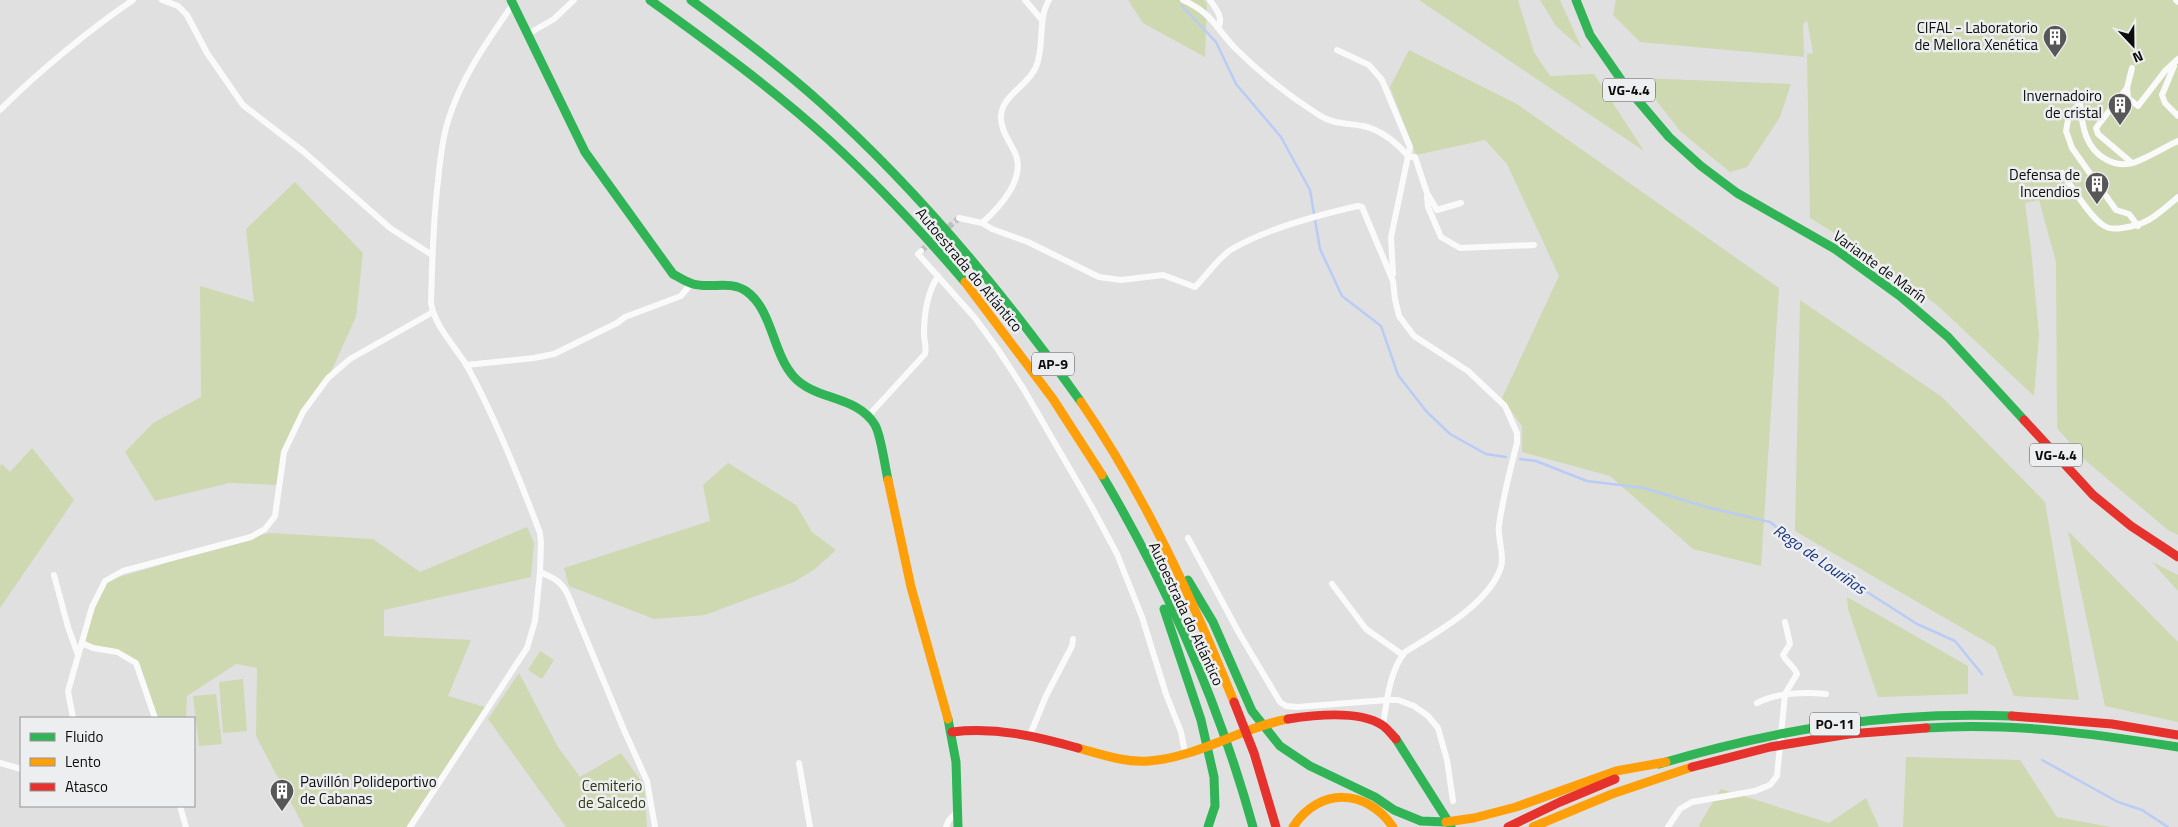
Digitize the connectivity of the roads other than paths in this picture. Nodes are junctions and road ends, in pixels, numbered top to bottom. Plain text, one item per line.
1 (133, 0) edge
2 (162, 0) edge
3 (574, 0) edge
4 (650, 0) edge
5 (691, 0) edge
6 (1025, 0) edge
7 (1049, 0) edge
8 (1183, 0) edge
9 (1210, 0) edge
10 (1576, 0) edge
11 (512, 2) edge
12 (1042, 20) junction
13 (1219, 26) junction
14 (528, 34) junction
15 (1337, 50) dead end
16 (2178, 59) edge
17 (2132, 68) dead end
18 (2127, 88) junction
19 (0, 110) edge
20 (2178, 116) edge
21 (2178, 141) edge
22 (1409, 157) junction
23 (2132, 163) junction
24 (2062, 173) dead end
25 (1427, 193) junction
26 (2178, 197) edge
27 (1461, 203) dead end
28 (959, 218) dead end
29 (982, 222) junction
30 (2138, 226) junction
31 (1534, 245) dead end
32 (922, 251) dead end
33 (432, 255) junction
34 (938, 276) junction
35 (1393, 280) junction
36 (690, 285) junction
37 (432, 312) junction
38 (466, 365) junction
39 (869, 415) junction
40 (1134, 488) junction
41 (1188, 538) dead end
42 (1143, 551) junction
43 (2178, 557) edge
44 (540, 572) junction
45 (54, 575) dead end
46 (1332, 584) dead end
47 (1785, 622) dead end
48 (1072, 639) dead end
49 (82, 643) junction
50 (78, 655) junction
51 (1403, 655) junction
52 (1785, 694) junction
53 (1826, 694) dead end
54 (1387, 700) junction
55 (1757, 703) dead end
56 (73, 717) edge
57 (155, 717) edge
58 (1383, 725) junction
59 (952, 732) junction
60 (1030, 734) junction
61 (2178, 735) edge
62 (2178, 747) edge
63 (1186, 753) junction
64 (799, 762) dead end
65 (1666, 762) junction
66 (0, 764) edge
67 (20, 769) edge
68 (1453, 801) dead end
69 (180, 807) edge
70 (1568, 811) junction
71 (956, 813) junction
72 (186, 827) edge
73 (410, 827) edge
74 (655, 827) edge
75 (810, 827) edge
76 (946, 827) edge
77 (958, 827) edge
78 (1208, 827) edge
79 (1253, 827) edge
80 (1276, 827) edge
81 (1293, 827) edge
82 (1393, 827) edge
83 (1451, 827) edge
84 (1508, 827) edge
85 (1533, 827) edge
86 (1545, 827) edge
87 (1668, 827) edge

1 - 19 street
2 - 33 street
3 - 14 street
4 - 42 main road, Autoestrada do Atlántico / AP-9
5 - 40 main road, Autoestrada do Atlántico / AP-9
6 - 12 street
7 - 12 street
8 - 13 street
9 - 13 street
10 - 43 main road, Variante de Marín / VG-4.4
11 - 14 main road
11 - 33 street
12 - 29 street
13 - 22 street
14 - 36 main road
15 - 22 street
16 - 18 street
16 - 20 street
17 - 18 street
18 - 23 street
21 - 23 street
22 - 25 street
22 - 35 street
23 - 30 street
24 - 30 street
25 - 27 street
25 - 31 street
26 - 30 street
28 - 29 street
29 - 35 street
32 - 34 street
33 - 37 street
34 - 39 street
34 - 63 street
35 - 51 street
36 - 38 street
36 - 39 main road
37 - 38 street
37 - 49 street
38 - 44 street
39 - 59 main road
40 - 65 main road
40 - 80 main road, Autoestrada do Atlántico / AP-9
41 - 54 street
42 - 78 main road
42 - 79 main road, Autoestrada do Atlántico / AP-9
44 - 73 street
44 - 74 street
45 - 50 street
46 - 51 street
47 - 52 street
48 - 60 street
49 - 50 street
49 - 57 street
50 - 56 street
51 - 54 street
52 - 53 street
52 - 55 street
52 - 87 street
54 - 58 street
54 - 68 street
58 - 63 main road
58 - 83 main road
59 - 60 main road
59 - 71 main road
60 - 63 main road
61 - 65 main road, PO-11
62 - 70 main road, PO-11
64 - 75 street
65 - 84 main road, PO-11
66 - 67 street
69 - 72 street
70 - 85 main road, PO-11
70 - 86 main road
71 - 76 street
71 - 77 main road
81 - 82 main road

